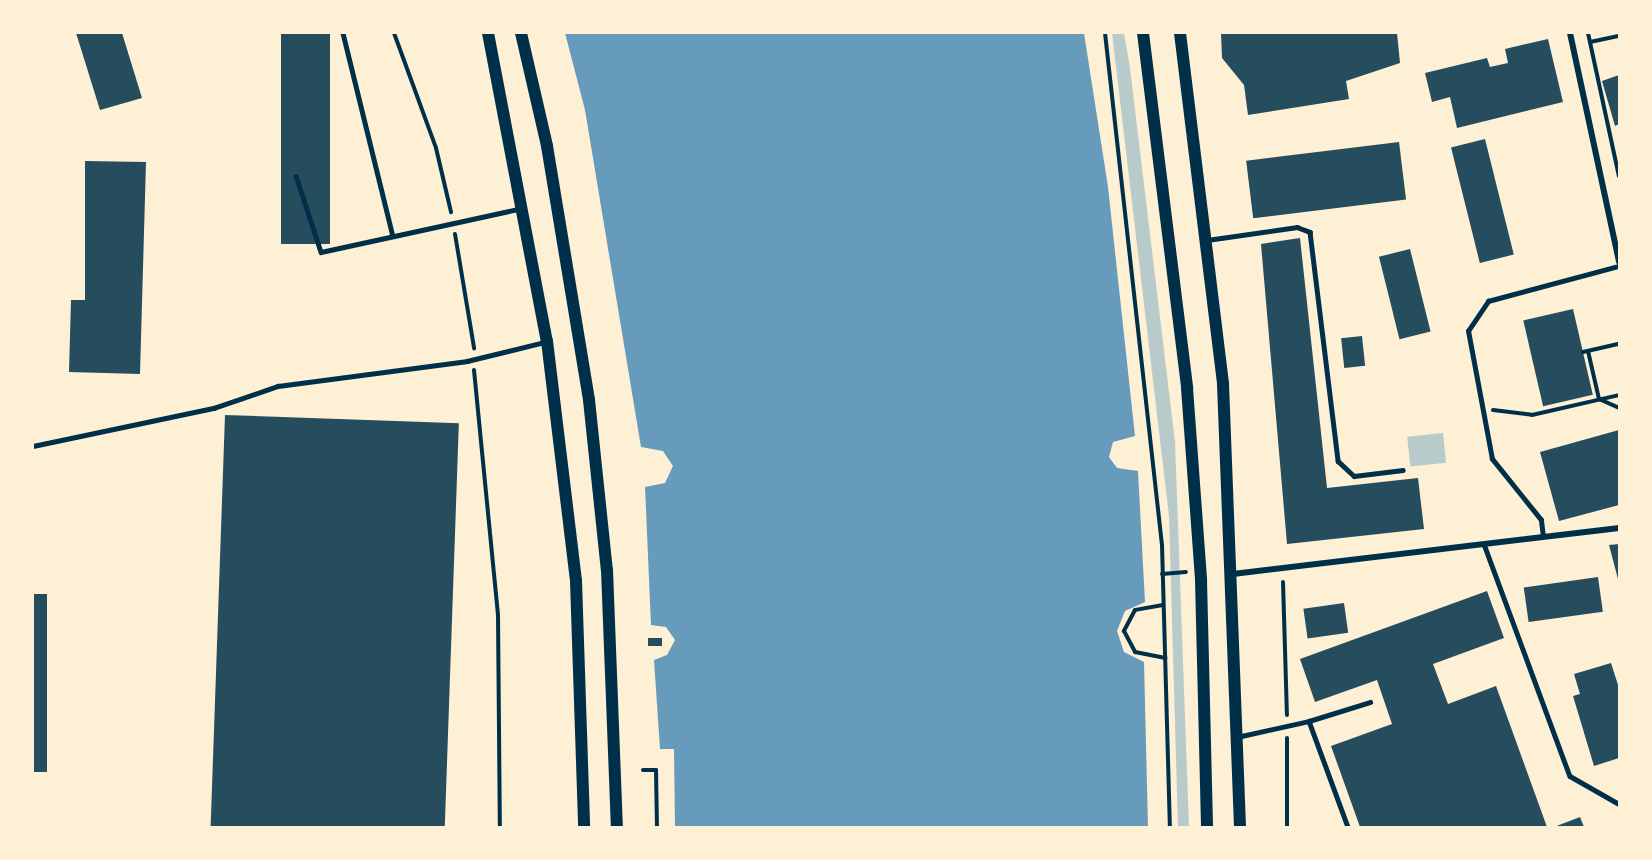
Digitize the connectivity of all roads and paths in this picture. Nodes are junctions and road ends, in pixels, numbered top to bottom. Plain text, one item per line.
1 (343, 33) edge
2 (394, 33) edge
3 (488, 33) edge
4 (521, 33) edge
5 (1105, 33) edge
6 (1143, 33) edge
7 (1180, 33) edge
8 (1570, 33) edge
9 (1588, 33) edge
10 (1619, 36) edge
11 (1590, 42) junction
12 (296, 176) dead end
13 (1619, 176) edge
14 (524, 207) junction
15 (453, 223) junction
16 (393, 236) junction
17 (1207, 240) junction
18 (1619, 264) edge
19 (548, 341) junction
20 (1619, 344) edge
21 (474, 358) junction
22 (1619, 395) edge
23 (1599, 399) junction
24 (1483, 408) junction
25 (1619, 408) edge
26 (33, 446) edge
27 (1403, 470) dead end
28 (1619, 528) edge
29 (1543, 537) junction
30 (1484, 544) junction
31 (1190, 571) dead end
32 (1162, 574) junction
33 (1233, 574) junction
34 (1283, 582) dead end
35 (1163, 605) junction
36 (1165, 658) junction
37 (1370, 702) dead end
38 (1309, 721) junction
39 (1287, 727) junction
40 (1237, 737) junction
41 (643, 770) dead end
42 (1619, 804) edge
43 (501, 827) edge
44 (584, 827) edge
45 (617, 827) edge
46 (657, 827) edge
47 (1170, 827) edge
48 (1207, 827) edge
49 (1240, 827) edge
50 (1287, 827) edge
51 (1348, 827) edge

1 - 16 lane
2 - 15 path
3 - 14 main road
4 - 45 main road
5 - 32 path
6 - 48 main road
7 - 17 main road
8 - 18 street
9 - 11 path
10 - 11 path
11 - 13 path
12 - 16 lane
14 - 15 lane
14 - 19 main road
15 - 16 lane
15 - 21 path
17 - 27 lane
17 - 33 main road
18 - 24 lane
19 - 21 lane
19 - 44 main road
20 - 23 path
21 - 26 lane
21 - 43 path
22 - 23 path
23 - 24 path
23 - 25 path
24 - 29 lane
28 - 29 street
29 - 30 street
30 - 33 street
30 - 42 lane
31 - 32 path
32 - 35 path
33 - 40 main road
34 - 39 path
35 - 36 path
35 - 36 path
36 - 47 path
37 - 38 lane
38 - 39 lane
38 - 51 lane
39 - 40 lane
39 - 50 path
40 - 49 main road
41 - 46 path

